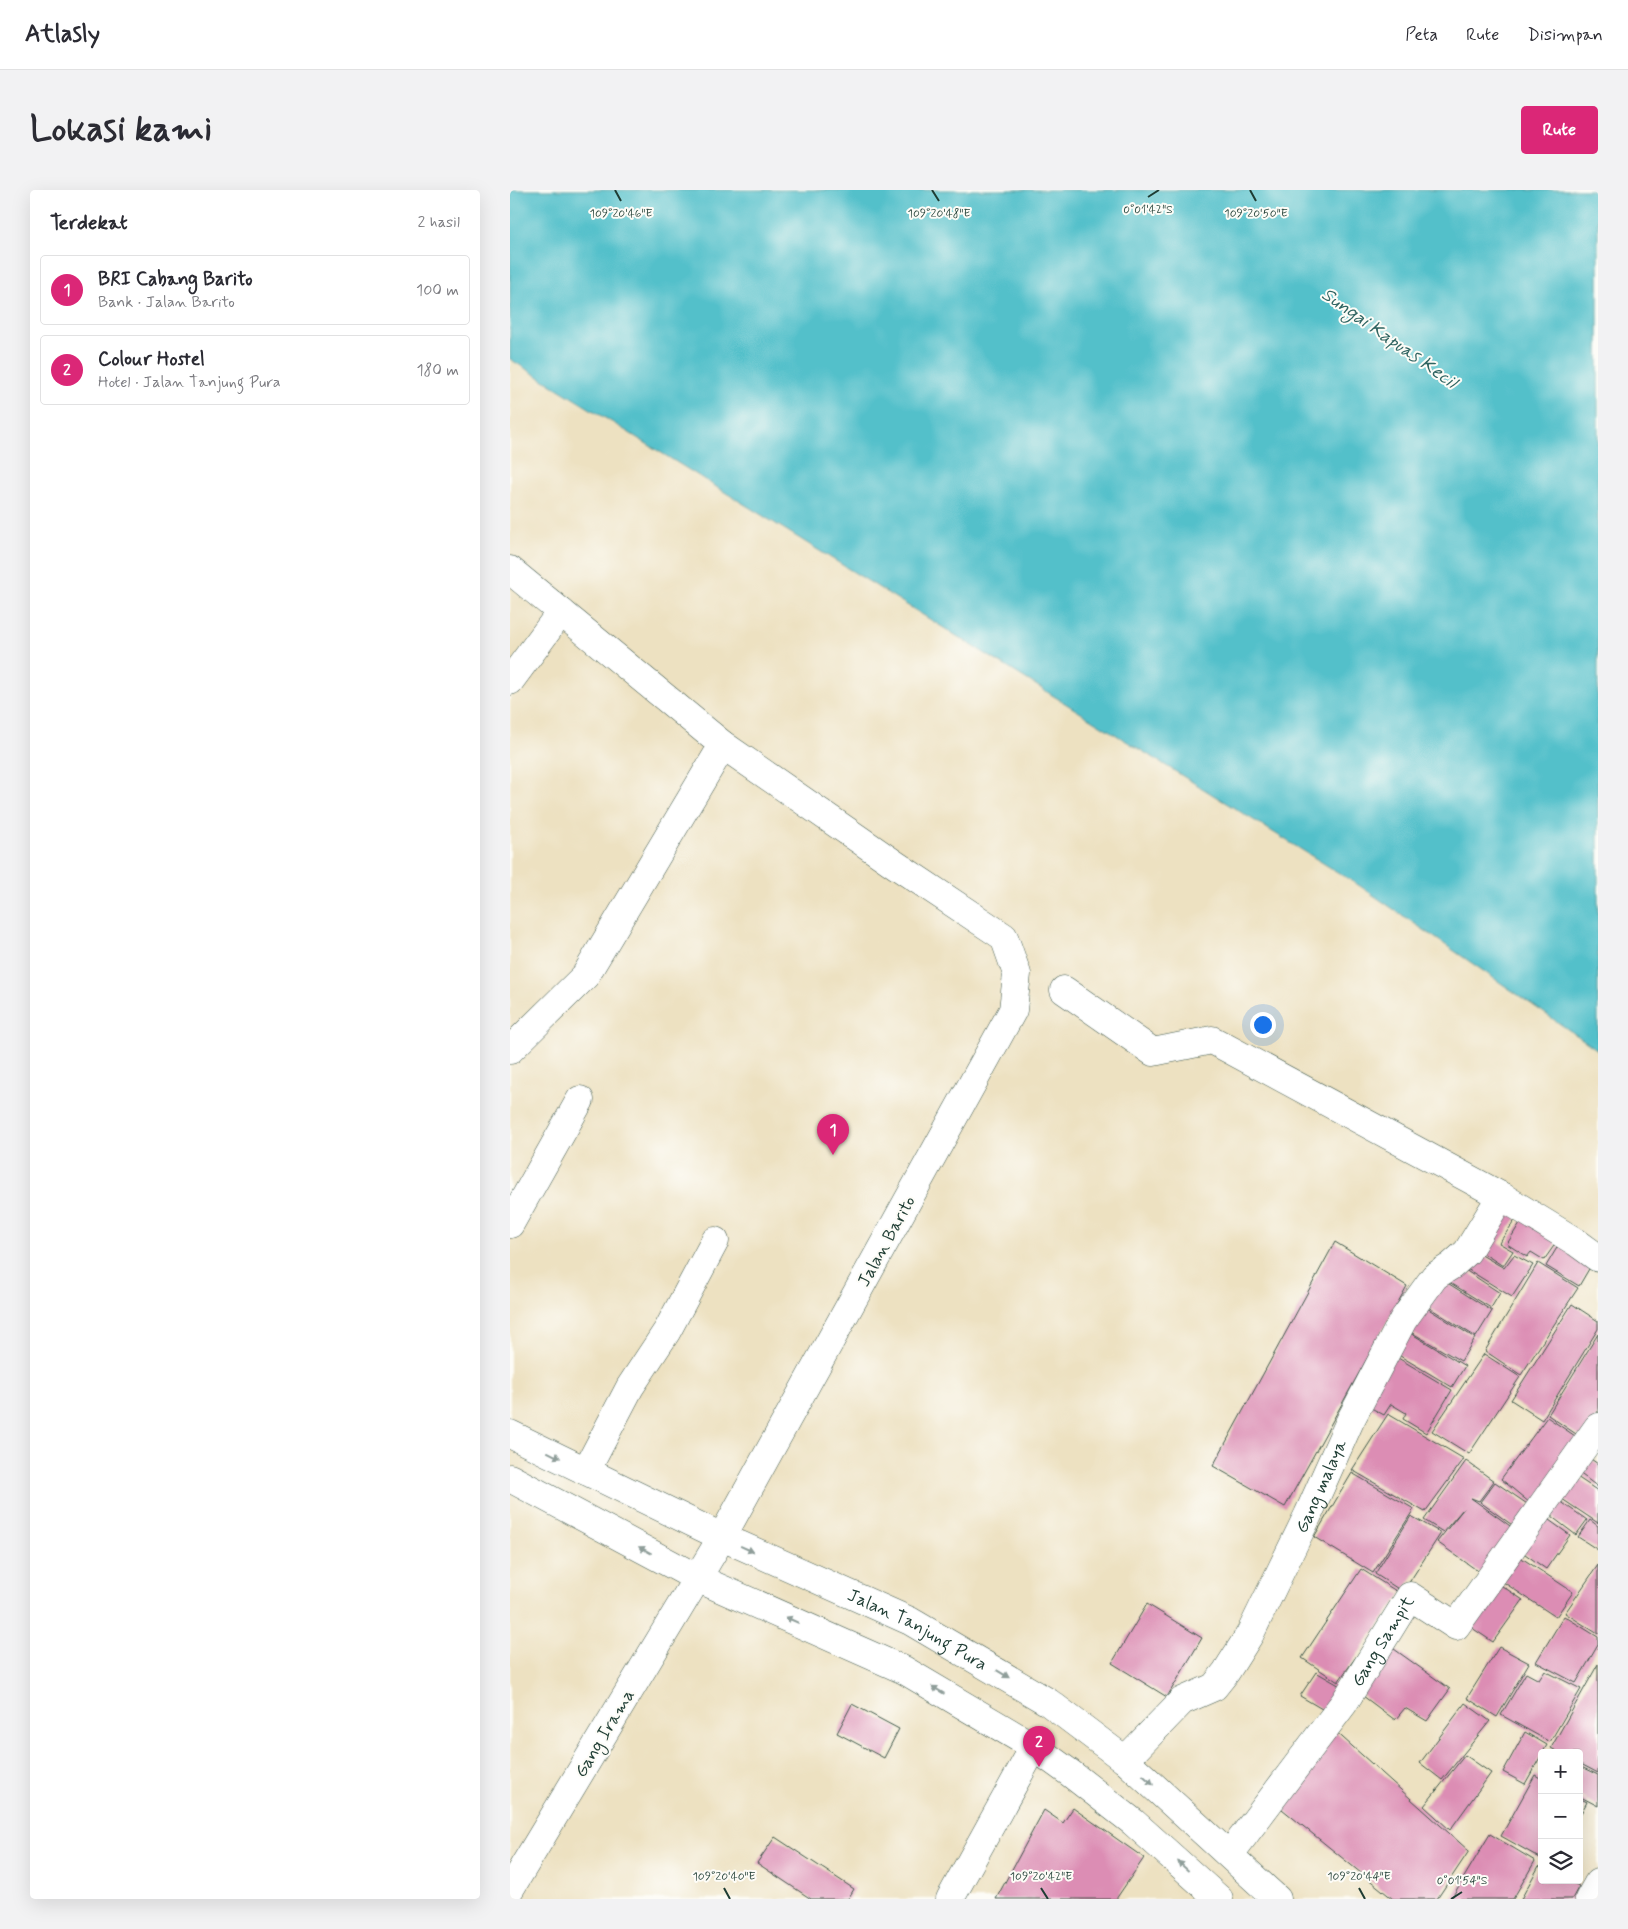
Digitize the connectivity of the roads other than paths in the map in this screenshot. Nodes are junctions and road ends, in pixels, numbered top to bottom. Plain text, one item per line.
1 (510, 570) edge
2 (561, 612) junction
3 (510, 681) edge
4 (723, 745) junction
5 (1064, 990) dead end
6 (510, 1050) edge
7 (580, 1100) dead end
8 (1501, 1196) junction
9 (510, 1224) edge
10 (715, 1242) dead end
11 (1598, 1258) edge
12 (1598, 1427) edge
13 (510, 1434) edge
14 (586, 1472) junction
15 (510, 1478) edge
16 (722, 1537) junction
17 (698, 1578) junction
18 (1034, 1747) junction
19 (1125, 1760) junction
20 (1230, 1854) junction
21 (1598, 1883) edge
22 (510, 1889) edge
23 (950, 1899) edge
24 (1219, 1899) edge
25 (1277, 1899) edge
26 (1589, 1899) edge

1 - 2 main road
2 - 3 main road
2 - 4 main road
4 - 6 main road
4 - 16 main road, Jalan Barito
5 - 8 main road
7 - 9 main road
8 - 11 main road
8 - 19 main road, Gang malaya
10 - 14 main road
12 - 20 main road, Gang Sampit
13 -> 14 main road, Jalan Tanjung Pura
14 - 16 main road, Jalan Tanjung Pura
17 -> 15 main road
16 - 17 main road, Jalan Barito
16 -> 19 main road, Jalan Tanjung Pura
18 -> 17 main road
17 - 22 main road, Gang Irama
18 - 23 main road
24 -> 18 main road
19 -> 20 main road, Jalan Tanjung Pura
20 - 25 main road, Jalan Tanjung Pura
21 - 26 main road

